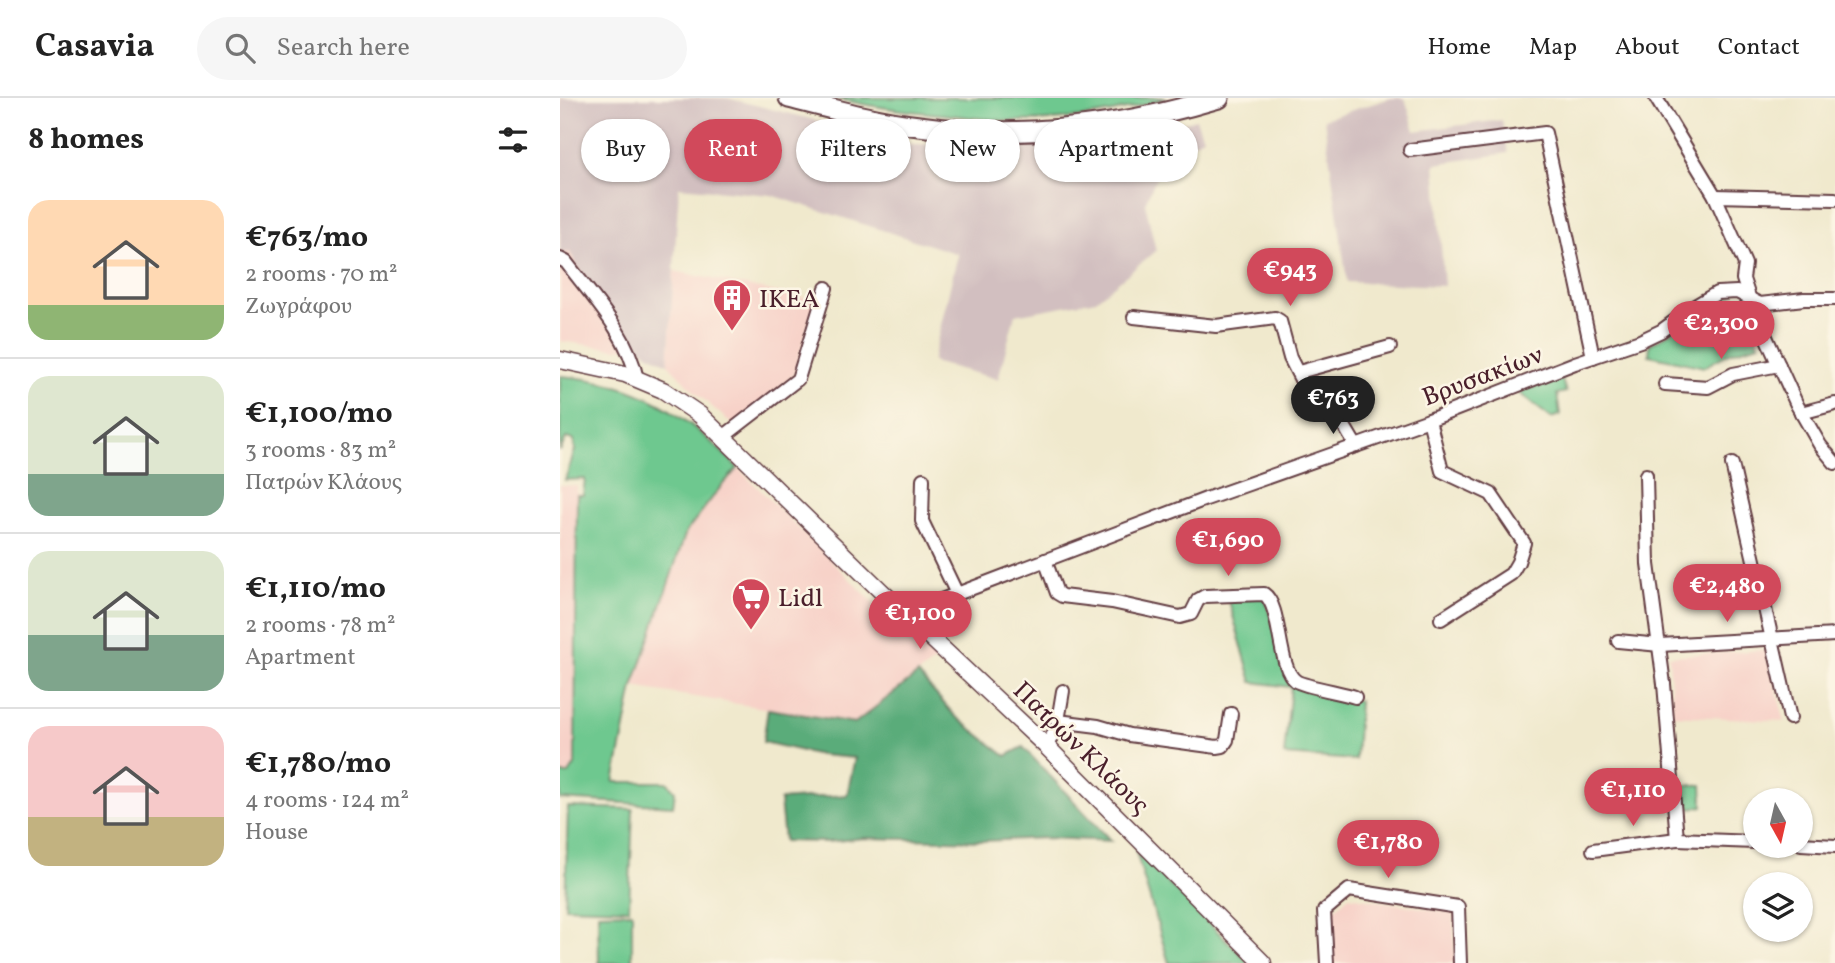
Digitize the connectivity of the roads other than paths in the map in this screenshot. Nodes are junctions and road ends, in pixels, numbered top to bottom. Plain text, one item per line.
1 (789, 98) edge
2 (1219, 98) edge
3 (1656, 98) edge
4 (1410, 150) dead end
5 (1715, 197) junction
6 (1835, 199) edge
7 (560, 259) edge
8 (825, 288) dead end
9 (1835, 299) edge
10 (1749, 300) junction
11 (1135, 317) dead end
12 (1390, 347) dead end
13 (1593, 357) junction
14 (560, 360) edge
15 (1779, 365) junction
16 (1299, 372) junction
17 (637, 379) junction
18 (1665, 384) dead end
19 (1835, 404) edge
20 (1801, 413) junction
21 (1429, 420) junction
22 (723, 437) junction
23 (1356, 446) junction
24 (1835, 463) edge
25 (1732, 464) dead end
26 (1646, 475) dead end
27 (923, 479) dead end
28 (1045, 560) junction
29 (957, 594) junction
30 (909, 615) junction
31 (1441, 618) dead end
32 (1835, 635) edge
33 (1771, 639) junction
34 (1618, 641) dead end
35 (1660, 645) junction
36 (1063, 691) dead end
37 (1355, 697) dead end
38 (1231, 714) dead end
39 (1790, 718) dead end
40 (1058, 721) junction
41 (1046, 746) junction
42 (1677, 839) junction
43 (1743, 842) edge
44 (1813, 845) edge
45 (1835, 846) edge
46 (1593, 850) dead end
47 (1263, 963) edge
48 (1327, 963) edge
49 (1460, 963) edge

1 - 2 main road
3 - 5 street
4 - 13 street
5 - 6 street
5 - 10 street
7 - 17 street
8 - 22 street
9 - 10 street, Βρυσακίων
10 - 13 street, Βρυσακίων
10 - 15 street
11 - 16 street
12 - 16 street
13 - 21 street, Βρυσακίων
14 - 17 main road, Πατρών Κλάους
15 - 18 street
15 - 20 street
16 - 23 street
17 - 22 main road, Πατρών Κλάους
19 - 20 street
20 - 24 street
21 - 23 street, Βρυσακίων
21 - 31 street
22 - 30 main road, Πατρών Κλάους
23 - 28 street, Βρυσακίων
25 - 33 street
26 - 35 street
27 - 29 street
28 - 29 street, Βρυσακίων
28 - 37 street
29 - 30 street, Βρυσακίων
30 - 41 main road, Πατρών Κλάους
32 - 33 street
33 - 35 street
33 - 39 street
34 - 35 street
35 - 42 street
36 - 40 street
38 - 40 street
40 - 41 street
41 - 47 main road, Πατρών Κλάους
42 - 43 street
42 - 46 street
44 - 45 street
48 - 49 street

